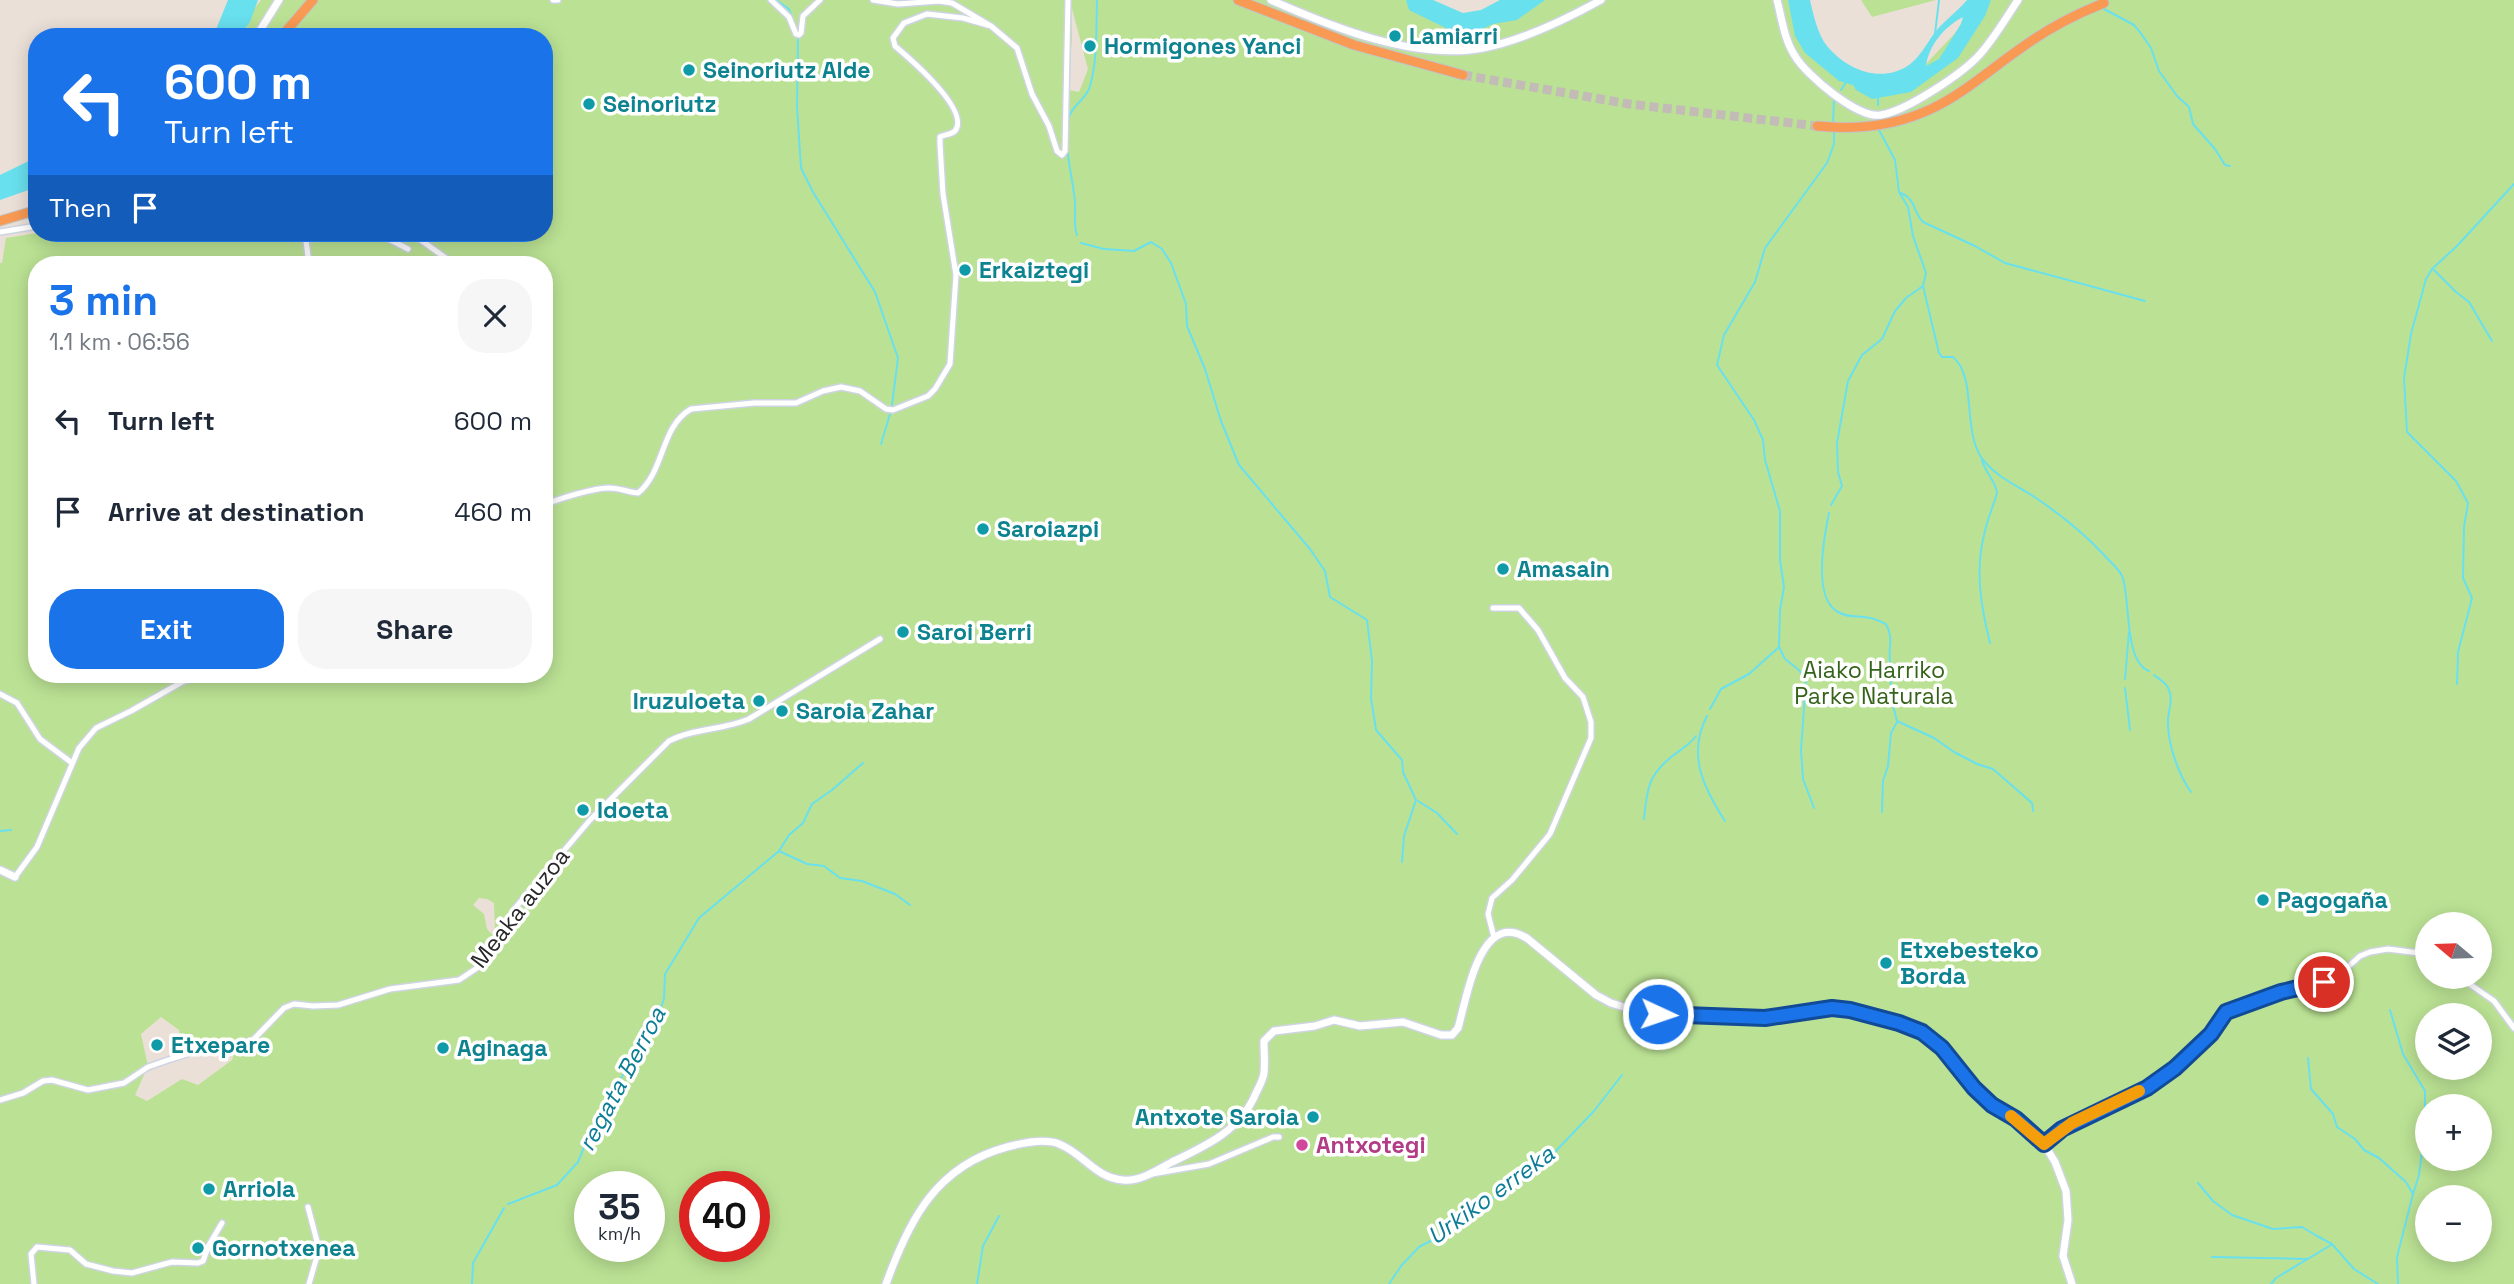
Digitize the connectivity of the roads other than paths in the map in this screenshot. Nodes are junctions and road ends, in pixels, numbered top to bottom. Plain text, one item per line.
1 (279, 0) edge
2 (771, 0) edge
3 (820, 0) edge
4 (873, 0) edge
5 (1068, 0) edge
6 (1238, 0) edge
7 (1271, 0) edge
8 (1601, 0) edge
9 (1777, 0) edge
10 (2018, 0) edge
11 (313, 1) edge
12 (2104, 3) dead end
13 (991, 26) junction
14 (262, 28) edge
15 (289, 28) edge
16 (1463, 75) tunnel mouth
17 (1821, 126) tunnel mouth
18 (28, 212) edge
19 (0, 220) edge
20 (28, 227) edge
21 (0, 232) edge
22 (394, 242) edge
23 (423, 242) edge
24 (408, 249) dead end
25 (443, 256) edge
26 (553, 501) edge
27 (1493, 608) dead end
28 (880, 639) dead end
29 (180, 683) edge
30 (0, 694) edge
31 (72, 763) junction
32 (0, 870) edge
33 (15, 877) joint
34 (1494, 937) junction
35 (2415, 952) edge
36 (2477, 989) edge
37 (2514, 1028) edge
38 (0, 1100) edge
39 (1279, 1138) dead end
40 (2044, 1144) junction
41 (1148, 1175) junction
42 (308, 1207) dead end
43 (222, 1223) dead end
44 (34, 1284) edge
45 (309, 1284) edge
46 (886, 1284) edge
47 (2072, 1284) edge

1 - 14 street
2 - 3 street
4 - 13 street
5 - 13 street
6 - 16 highway
7 - 8 street
9 - 10 street
11 - 15 highway
12 - 17 highway
13 - 26 street
18 - 19 highway
20 - 21 street
22 - 24 street
23 - 25 street
27 - 34 street
28 - 38 street, Meaka auzoa
29 - 31 street
30 - 31 street
31 - 33 street
32 - 33 street
34 - 40 street
34 - 41 street
35 - 40 street
36 - 37 street
39 - 41 street
40 - 47 street
41 - 46 street
42 - 45 street
43 - 44 street

